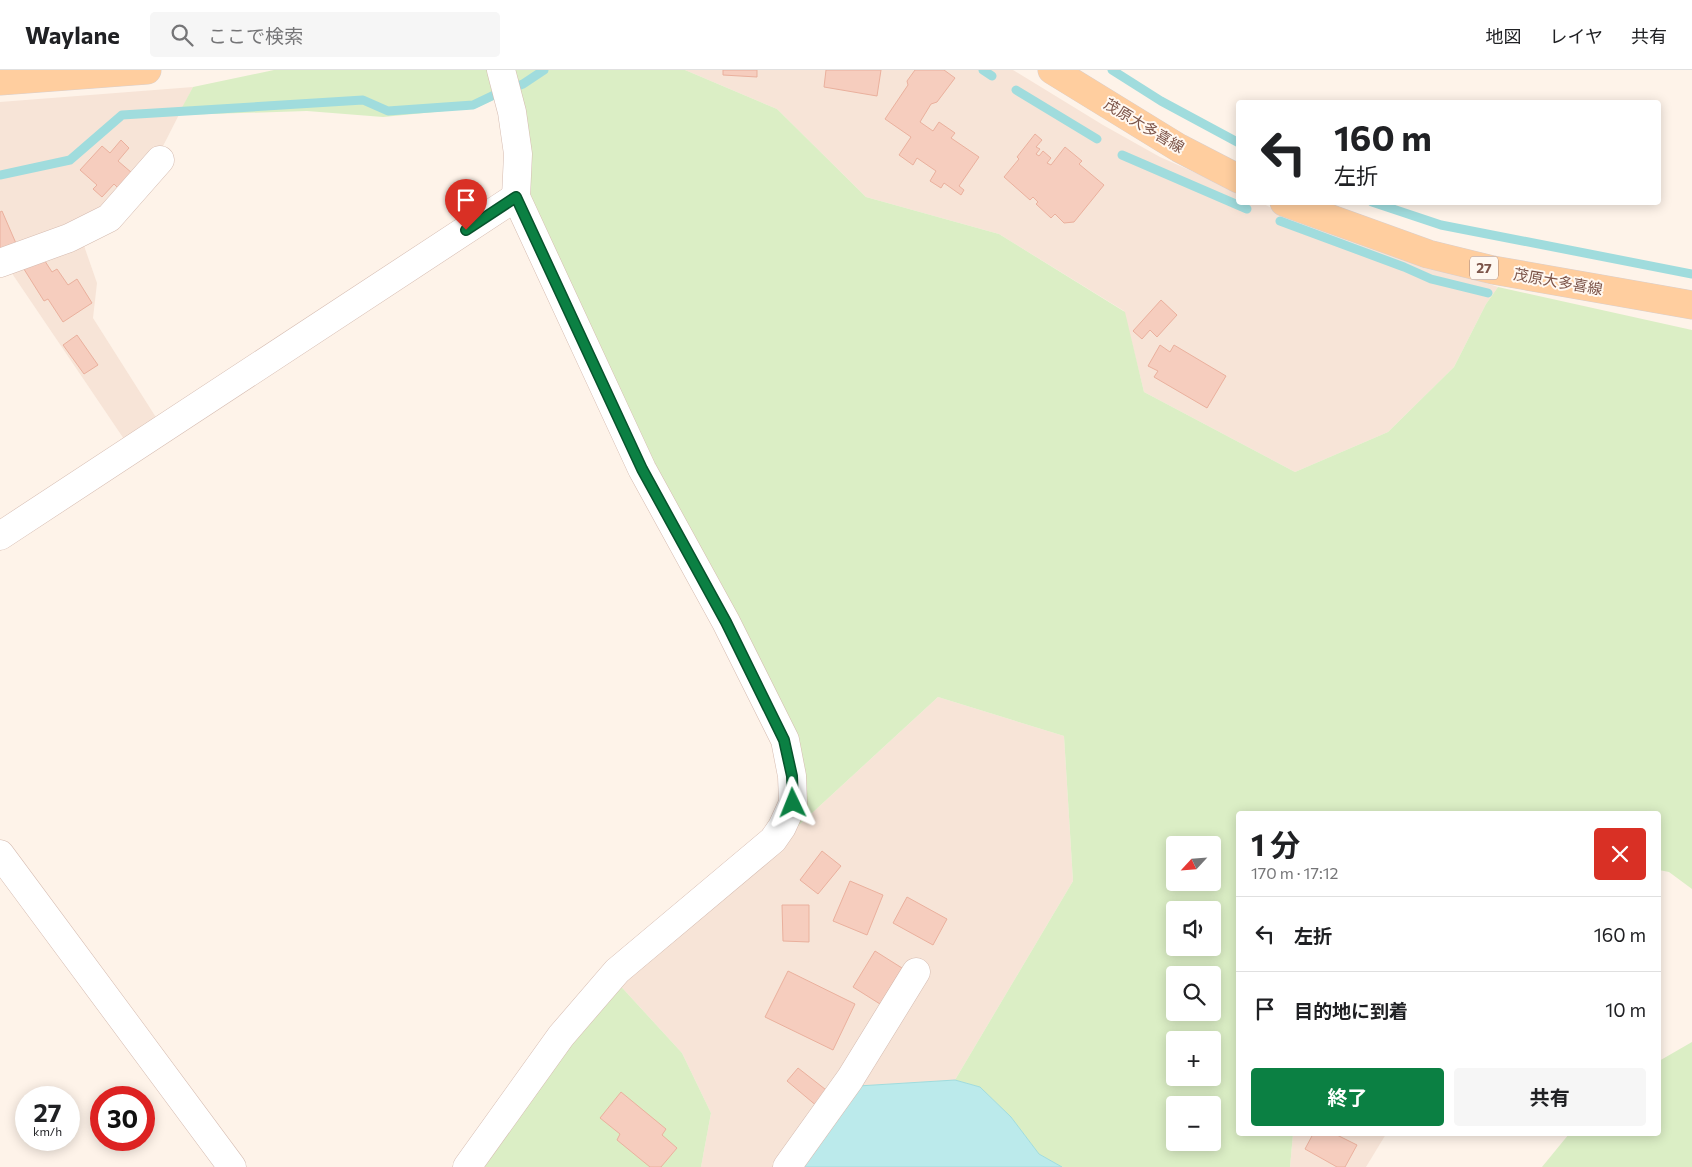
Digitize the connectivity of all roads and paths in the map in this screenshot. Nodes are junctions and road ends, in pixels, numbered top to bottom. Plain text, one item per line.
1 (147, 70) edge
2 (501, 70) edge
3 (1052, 70) edge
4 (0, 81) edge
5 (160, 160) dead end
6 (1236, 177) edge
7 (516, 197) junction
8 (1292, 205) edge
9 (0, 263) edge
10 (1692, 305) edge
11 (0, 536) edge
12 (0, 854) edge
13 (916, 972) dead end
14 (232, 1167) edge
15 (467, 1167) edge
16 (787, 1167) edge

1 - 4 main road
2 - 7 street
3 - 6 main road, 茂原大多喜線
5 - 9 street
7 - 11 street
7 - 15 street
8 - 10 main road, 茂原大多喜線 / 27
12 - 14 street
13 - 16 street

